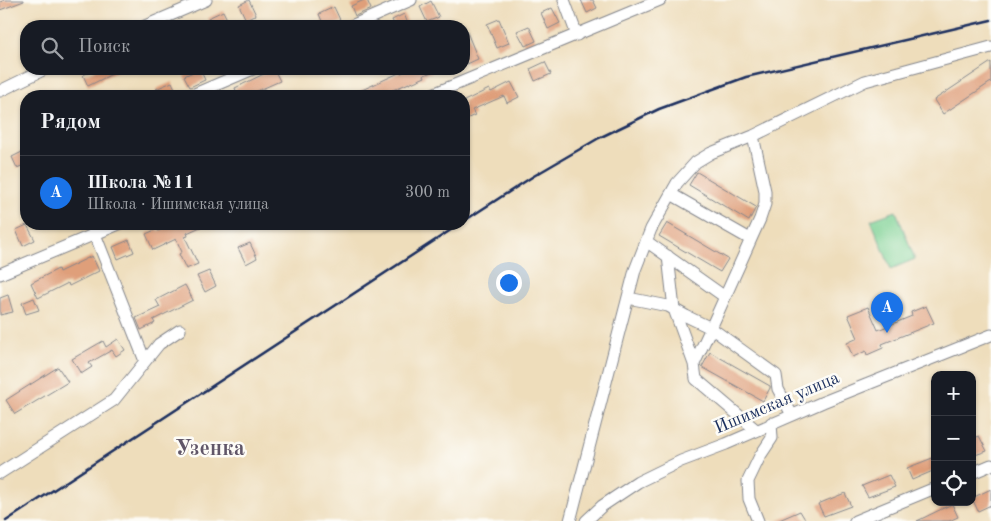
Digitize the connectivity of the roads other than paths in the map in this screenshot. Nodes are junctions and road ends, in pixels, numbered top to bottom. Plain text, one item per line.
1 (206, 0) edge
2 (411, 0) edge
3 (564, 0) edge
4 (660, 0) edge
5 (159, 20) edge
6 (365, 20) edge
7 (577, 35) junction
8 (991, 47) edge
9 (33, 75) edge
10 (239, 75) edge
11 (204, 90) edge
12 (443, 90) edge
13 (0, 91) edge
14 (753, 136) junction
15 (671, 194) junction
16 (91, 230) edge
17 (93, 230) edge
18 (750, 239) junction
19 (646, 241) junction
20 (668, 256) junction
21 (0, 274) edge
22 (725, 297) junction
23 (628, 298) junction
24 (674, 309) junction
25 (711, 328) junction
26 (180, 330) dead end
27 (991, 335) edge
28 (145, 361) junction
29 (694, 364) junction
30 (792, 415) junction
31 (771, 423) junction
32 (756, 430) junction
33 (991, 465) edge
34 (976, 471) edge
35 (0, 473) edge
36 (931, 490) edge
37 (570, 521) edge
38 (586, 521) edge
39 (758, 521) edge
40 (855, 521) edge

1 - 5 street
2 - 6 street
3 - 7 street
4 - 7 street
7 - 12 street
8 - 14 street
9 - 13 street
10 - 11 street
14 - 15 street
14 - 18 street
15 - 18 street
15 - 19 street
16 - 21 street
17 - 28 street
18 - 22 street
19 - 20 street
19 - 23 street
20 - 22 street
20 - 24 street
22 - 25 street
23 - 24 street
23 - 37 street
24 - 25 street
24 - 29 street
25 - 29 street
25 - 30 street
26 - 28 street
27 - 30 street, Ишимская улица
28 - 35 street
29 - 32 street
30 - 31 street, Ишимская улица
31 - 32 street, Ишимская улица
31 - 39 street
32 - 38 street, Ишимская улица
33 - 34 street
36 - 40 street

